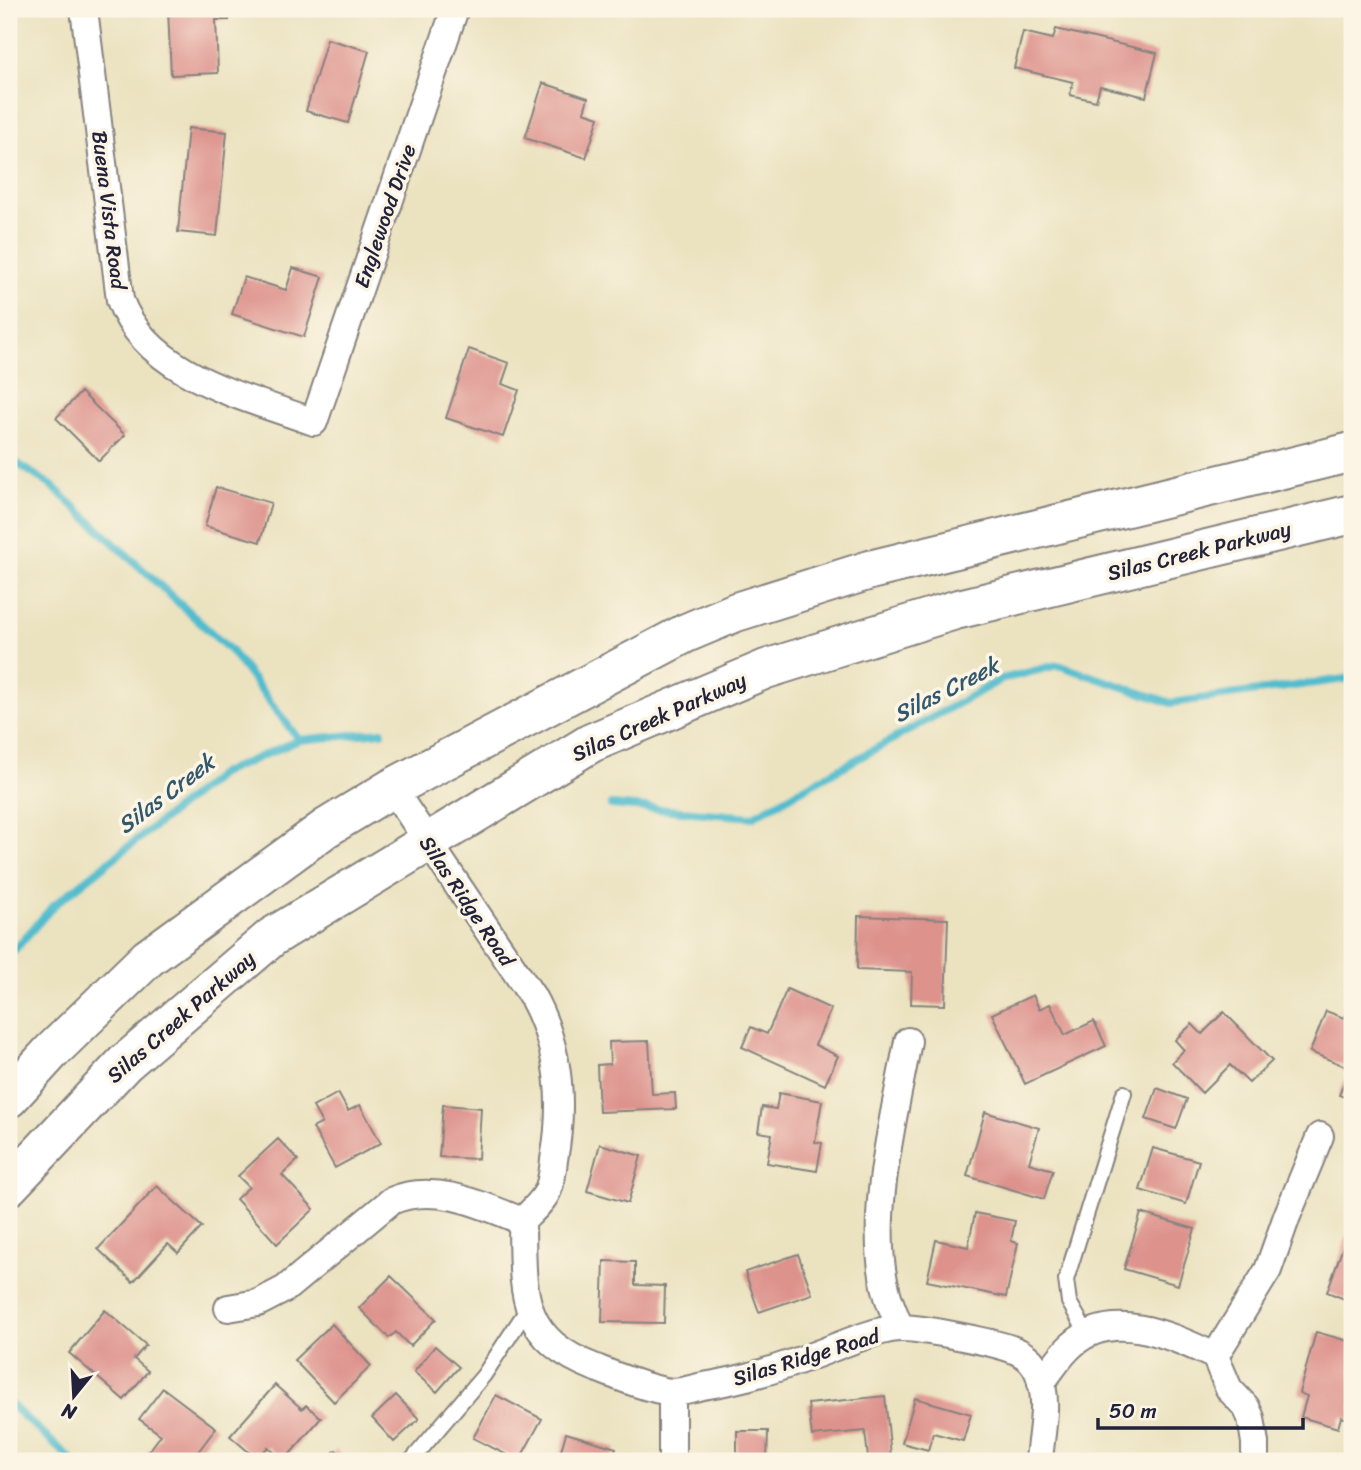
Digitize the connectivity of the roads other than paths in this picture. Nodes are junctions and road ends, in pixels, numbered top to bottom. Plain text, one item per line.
1 (84, 9) edge
2 (455, 9) edge
3 (314, 422) joint
4 (1352, 452) edge
5 (1352, 514) edge
6 (392, 789) junction
7 (426, 842) junction
8 (908, 1041) dead end
9 (1124, 1093) dead end
10 (9, 1098) edge
11 (1320, 1136) dead end
12 (9, 1186) edge
13 (523, 1222) junction
14 (228, 1308) dead end
15 (528, 1308) junction
16 (900, 1328) junction
17 (1088, 1335) junction
18 (1215, 1356) junction
19 (1041, 1383) junction
20 (672, 1392) junction
21 (411, 1461) edge
22 (672, 1461) edge
23 (1039, 1461) edge
24 (1255, 1461) edge

1 - 3 street, Buena Vista Road
2 - 3 street, Englewood Drive
4 - 6 main road
5 - 7 main road, Silas Creek Parkway
6 - 7 street, Silas Ridge Road
6 - 10 main road
7 - 12 main road, Silas Creek Parkway
7 - 13 street, Silas Ridge Road
8 - 16 street
9 - 17 lane
11 - 18 street
13 - 14 street
13 - 15 street, Silas Ridge Road
15 - 20 street, Silas Ridge Road
15 - 21 lane
16 - 19 street, Silas Ridge Road
16 - 20 street, Silas Ridge Road
17 - 18 street
17 - 19 street
18 - 24 street
19 - 23 street, Silas Ridge Road
20 - 22 street

